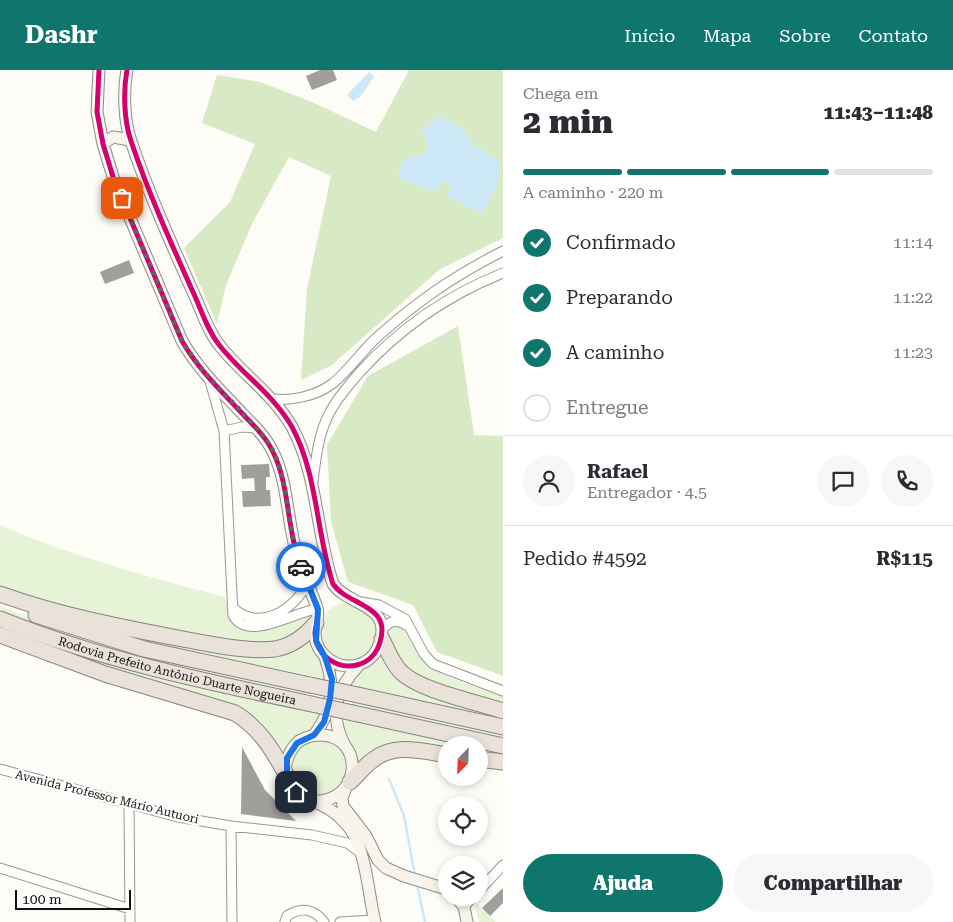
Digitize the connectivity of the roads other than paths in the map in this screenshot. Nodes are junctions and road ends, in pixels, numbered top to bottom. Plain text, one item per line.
1 (99, 70) edge
2 (126, 70) edge
3 (130, 140) junction
4 (104, 144) junction
5 (503, 252) edge
6 (470, 268) junction
7 (503, 273) edge
8 (477, 284) junction
9 (209, 378) junction
10 (274, 400) junction
11 (256, 428) junction
12 (224, 431) junction
13 (312, 486) junction
14 (307, 584) junction
15 (0, 594) edge
16 (0, 601) edge
17 (357, 601) junction
18 (232, 607) junction
19 (317, 617) junction
20 (0, 619) edge
21 (408, 626) junction
22 (382, 634) junction
23 (0, 635) edge
24 (325, 657) junction
25 (359, 665) junction
26 (503, 691) edge
27 (503, 711) edge
28 (503, 727) edge
29 (314, 735) junction
30 (503, 746) edge
31 (346, 748) junction
32 (438, 753) edge
33 (488, 760) edge
34 (503, 762) edge
35 (0, 769) edge
36 (287, 776) junction
37 (347, 786) junction
38 (312, 801) junction
39 (129, 805) junction
40 (231, 826) junction
41 (360, 852) junction
42 (503, 865) edge
43 (0, 868) edge
44 (488, 881) edge
45 (438, 887) edge
46 (461, 906) edge
47 (130, 909) junction
48 (374, 921) edge
49 (130, 922) edge
50 (232, 922) edge
51 (285, 922) edge
52 (324, 922) edge
53 (340, 922) edge
54 (467, 922) edge

1 - 4 street
2 - 3 street
3 - 4 street
3 - 10 street
4 - 9 street
5 - 6 street
6 - 8 street
6 - 10 street
7 - 8 street
8 - 13 street
9 - 11 street
9 - 12 street
10 - 13 street
11 - 12 street
11 - 14 street
12 - 18 street
13 - 17 street
14 - 18 street
14 - 19 street
15 - 19 highway
16 - 28 highway, Rodovia Prefeito Antônio Duarte Nogueira, bridge
17 - 21 street
17 - 22 street
18 - 19 street
19 - 24 street
20 - 30 highway, Rodovia Prefeito Antônio Duarte Nogueira, bridge
21 - 22 street
21 - 26 street
22 - 25 street
22 - 27 highway
23 - 36 highway
24 - 25 street
24 - 29 street
25 - 31 street
29 - 31 street
29 - 36 street
31 - 37 street
32 - 37 highway
33 - 34 highway
35 - 39 street, Avenida Professor Mário Autuori
36 - 38 street
37 - 38 street
37 - 45 street
38 - 41 street
39 - 40 street, Avenida Professor Mário Autuori
39 - 47 street
40 - 41 street, Avenida Professor Mário Autuori
40 - 50 street
41 - 48 street
42 - 44 street
43 - 47 street
46 - 54 street
47 - 49 street
48 - 53 street
51 - 52 street

